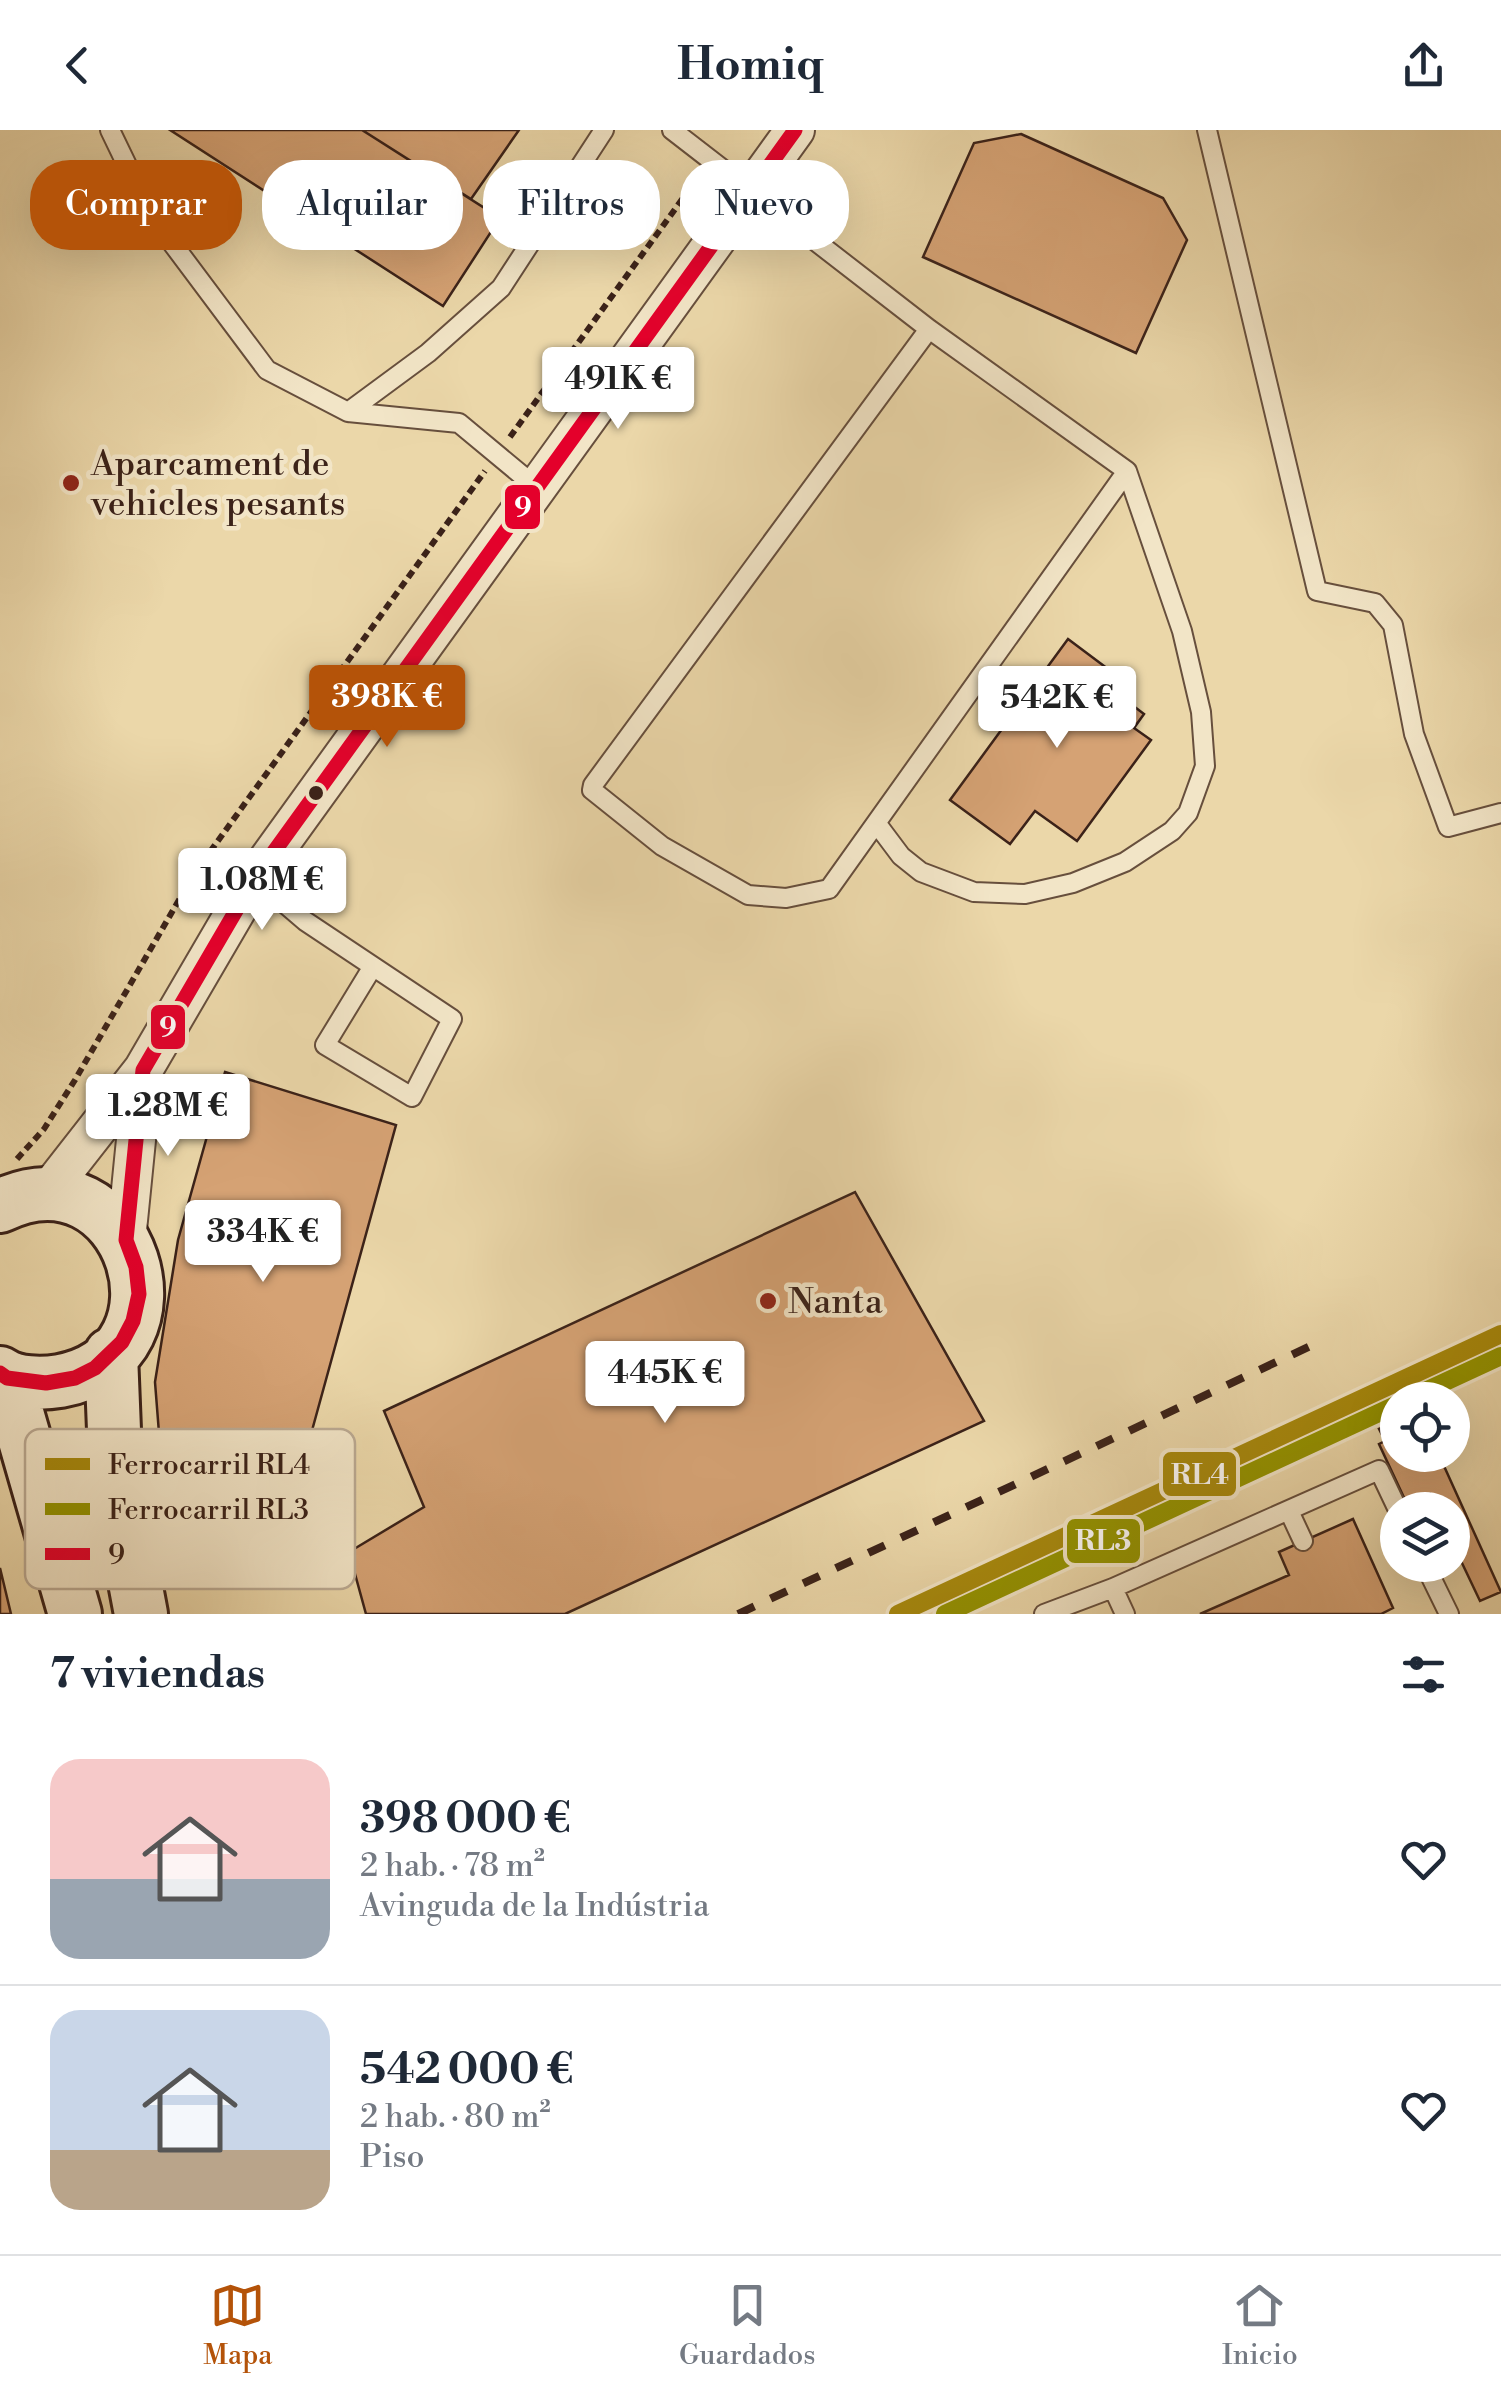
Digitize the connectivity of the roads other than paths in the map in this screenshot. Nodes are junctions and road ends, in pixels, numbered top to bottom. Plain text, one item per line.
1 (110, 130) edge
2 (604, 130) edge
3 (672, 130) edge
4 (795, 130) edge
5 (1207, 130) edge
6 (710, 160) edge
7 (773, 160) edge
8 (708, 250) edge
9 (827, 250) edge
10 (929, 329) junction
11 (348, 412) junction
12 (1126, 472) junction
13 (536, 487) junction
14 (1501, 813) edge
15 (877, 824) junction
16 (255, 878) junction
17 (372, 968) junction
18 (143, 1070) junction
19 (16, 1190) edge
20 (126, 1240) junction
21 (112, 1354) junction
22 (4, 1376) edge
23 (114, 1429) edge
24 (25, 1446) edge
25 (1389, 1492) edge
26 (1289, 1511) junction
27 (1303, 1541) dead end
28 (1433, 1582) edge
29 (1114, 1588) junction
30 (68, 1589) edge
31 (136, 1589) edge
32 (75, 1614) edge
33 (141, 1614) edge
34 (1044, 1614) edge
35 (1125, 1614) edge
36 (1449, 1614) edge

1 - 11 lane
2 - 11 lane
3 - 6 lane
4 - 7 street
5 - 14 lane
8 - 13 street
9 - 10 lane
10 - 12 lane
10 - 15 lane
11 - 13 lane
12 - 15 lane
12 - 15 lane
13 - 16 street
16 - 17 lane
16 - 18 street
17 - 17 lane
18 - 19 street
18 - 20 street
19 - 20 main road
20 - 21 main road
21 - 22 main road
21 - 23 main road
22 - 24 main road
25 - 26 lane
26 - 27 lane
26 - 29 lane
28 - 36 lane
29 - 34 lane
29 - 35 lane
30 - 32 main road
31 - 33 main road

